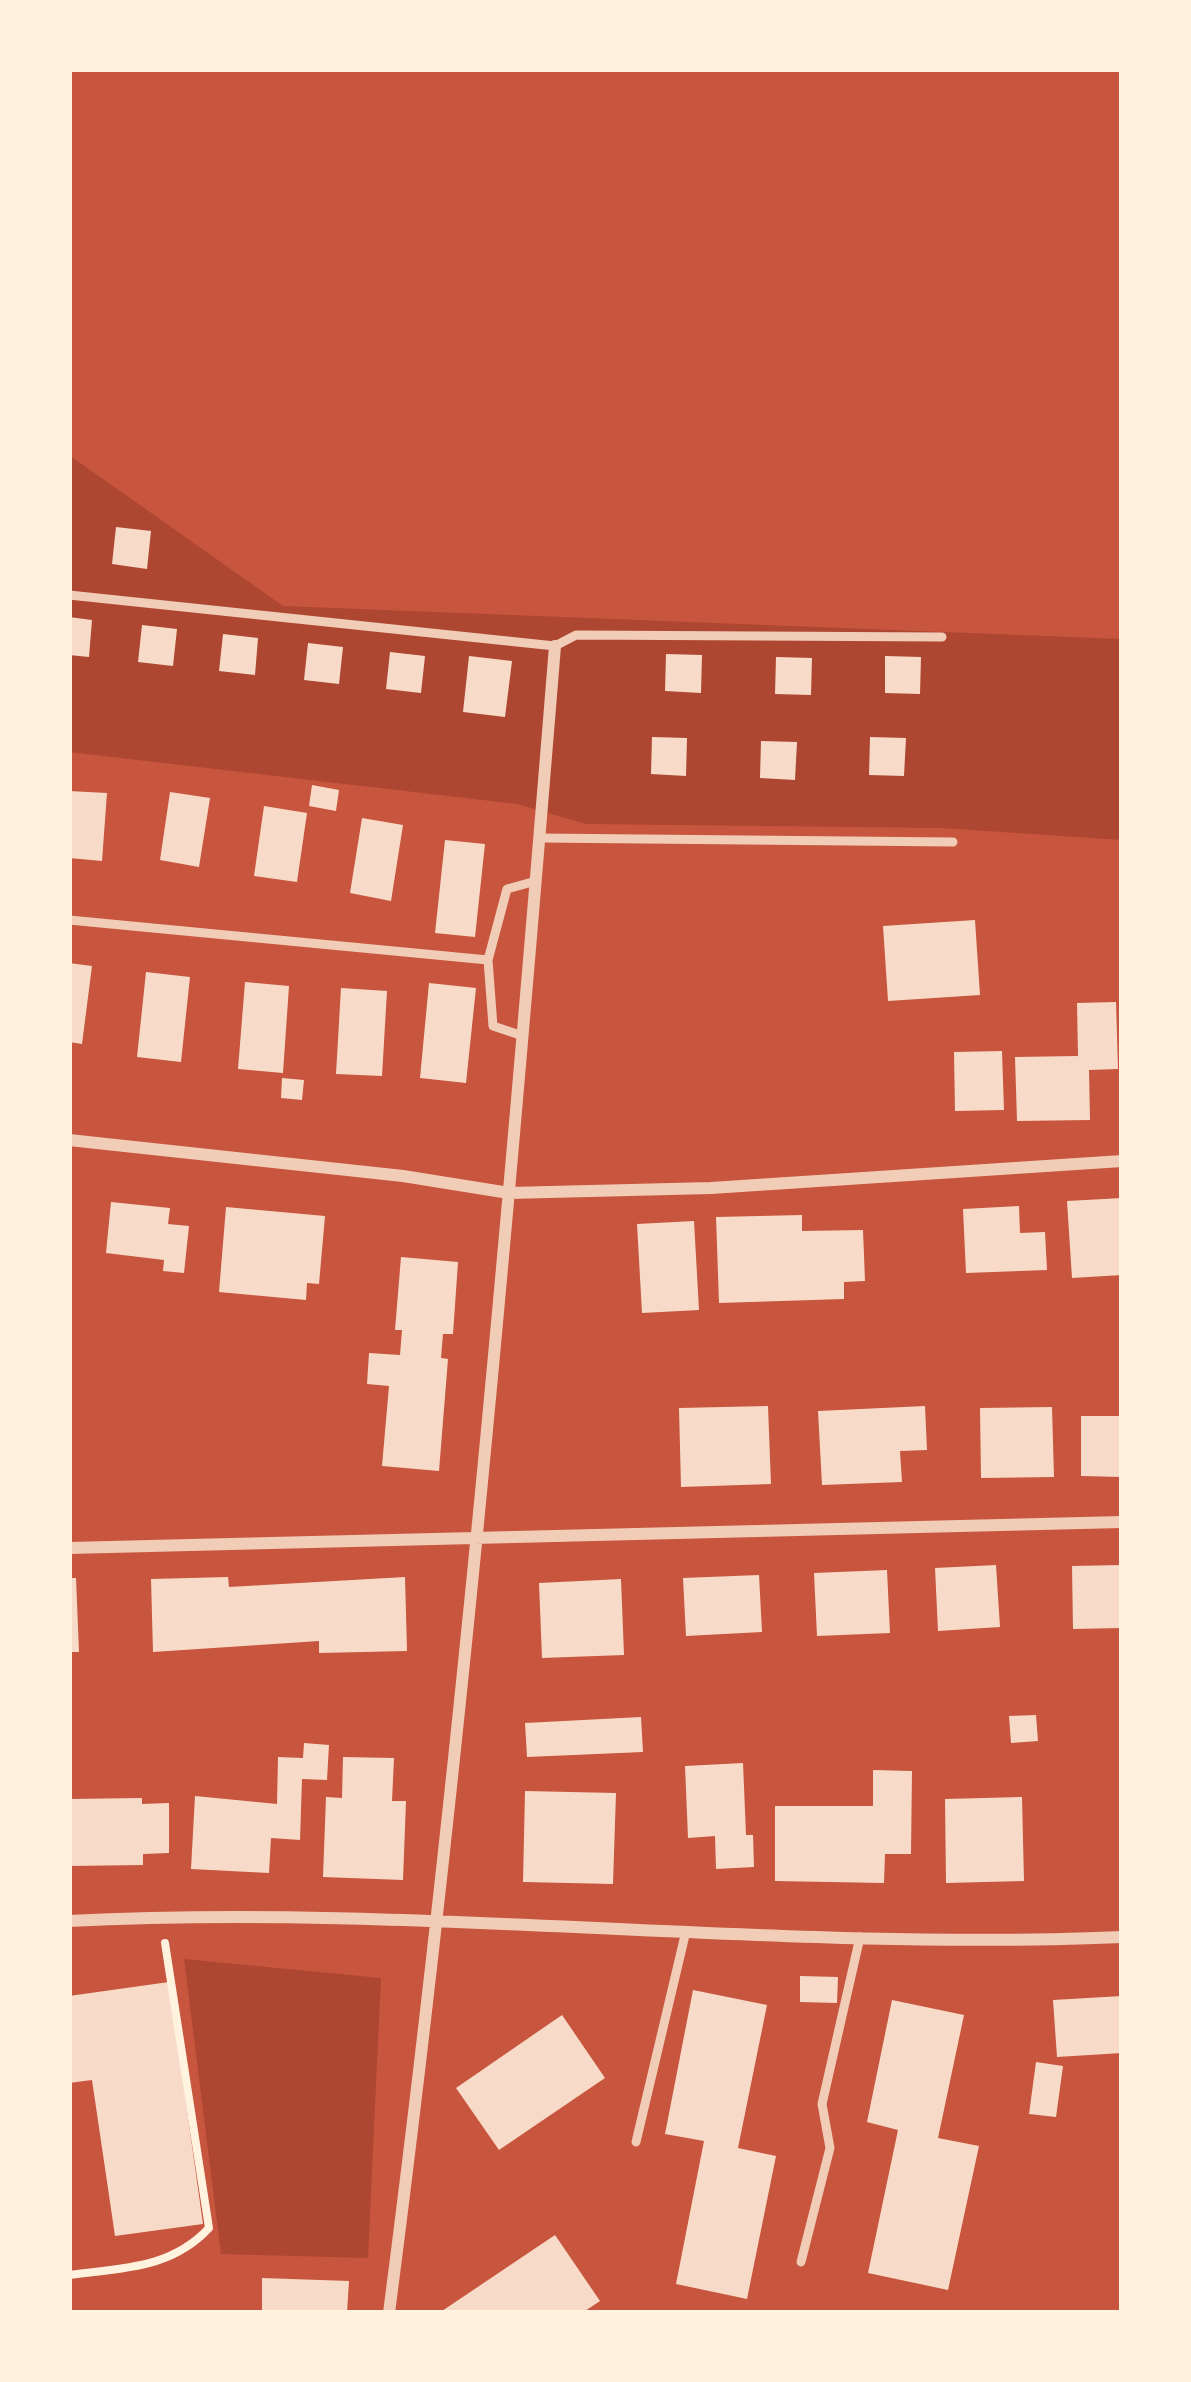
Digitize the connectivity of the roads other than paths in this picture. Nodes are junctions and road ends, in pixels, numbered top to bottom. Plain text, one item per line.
1 (69, 596) edge
2 (942, 637) dead end
3 (555, 646) junction
4 (540, 838) junction
5 (953, 842) dead end
6 (536, 880) junction
7 (69, 920) edge
8 (488, 960) junction
9 (523, 1036) junction
10 (69, 1140) edge
11 (1122, 1161) edge
12 (509, 1193) junction
13 (1122, 1522) edge
14 (480, 1538) junction
15 (69, 1548) edge
16 (69, 1921) edge
17 (440, 1921) junction
18 (686, 1931) junction
19 (860, 1937) junction
20 (1122, 1937) edge
21 (636, 2142) dead end
22 (801, 2262) dead end
23 (389, 2313) edge

1 - 3 lane
2 - 3 lane
3 - 4 street
4 - 5 lane
4 - 6 street
6 - 8 lane
6 - 9 street
7 - 8 lane
8 - 9 lane
9 - 12 street
10 - 12 street
11 - 12 street
12 - 14 street
13 - 14 street
14 - 15 street
14 - 17 street
16 - 17 street
17 - 18 street
17 - 23 street
18 - 19 street
18 - 21 lane
19 - 20 street
19 - 22 lane

